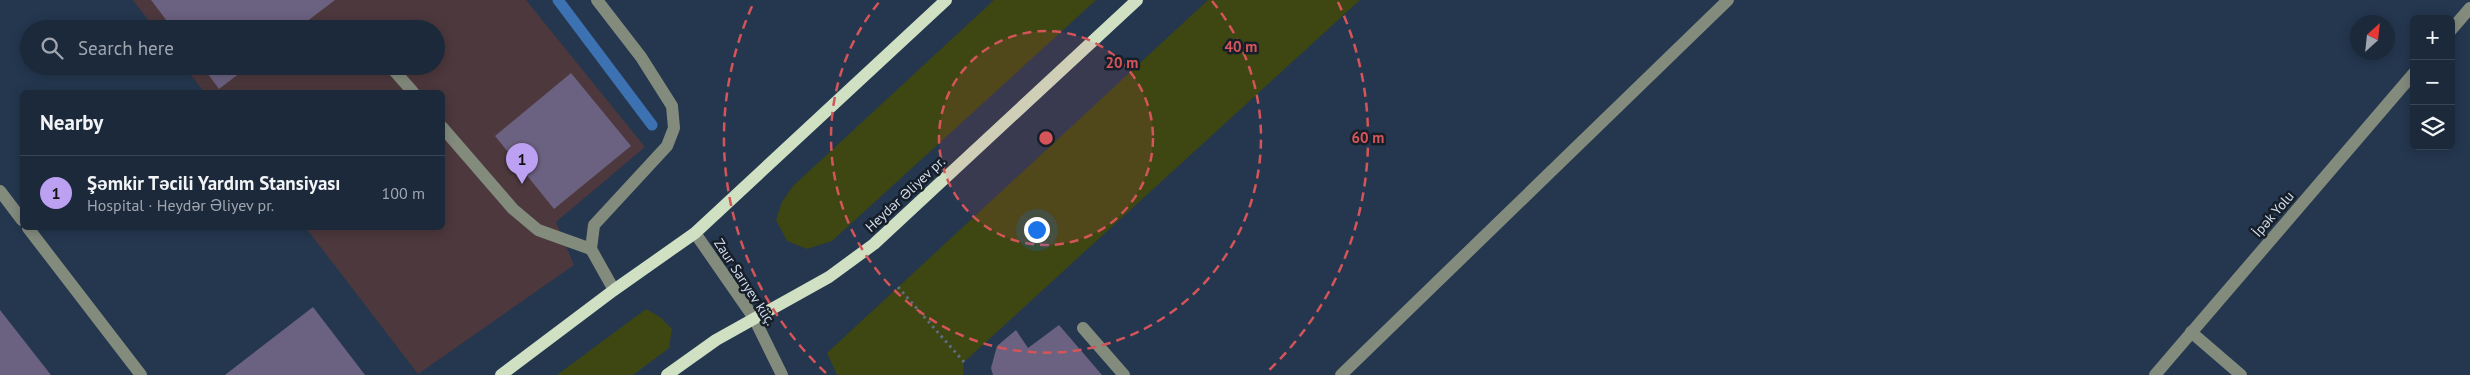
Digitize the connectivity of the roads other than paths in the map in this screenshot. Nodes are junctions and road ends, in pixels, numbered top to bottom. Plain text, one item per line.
1 (597, 0) edge
2 (1137, 0) edge
3 (1728, 0) edge
4 (942, 1) edge
5 (2470, 8) edge
6 (2455, 25) edge
7 (398, 75) edge
8 (2410, 78) edge
9 (411, 90) edge
10 (445, 130) edge
11 (0, 191) edge
12 (20, 217) edge
13 (30, 230) edge
14 (695, 233) junction
15 (591, 249) junction
16 (614, 290) junction
17 (754, 318) junction
18 (1083, 328) dead end
19 (2191, 332) junction
20 (142, 375) edge
21 (502, 375) edge
22 (667, 375) edge
23 (782, 375) edge
24 (1124, 375) edge
25 (1340, 375) edge
26 (2155, 375) edge
27 (2241, 375) edge

1 - 15 street
2 - 17 main road, Heydər Əliyev pr.
3 - 25 street
4 - 14 main road
5 - 6 street
7 - 9 street
8 - 19 street, İpək Yolu
10 - 15 street
11 - 12 street
13 - 20 street
14 - 16 main road
14 - 17 street, Zaur Sarıyev küç.
15 - 16 street
16 - 21 main road
17 - 22 main road, Heydər Əliyev pr.
17 - 23 street, Zaur Sarıyev küç.
18 - 24 street
19 - 26 street, İpək Yolu
19 - 27 street

